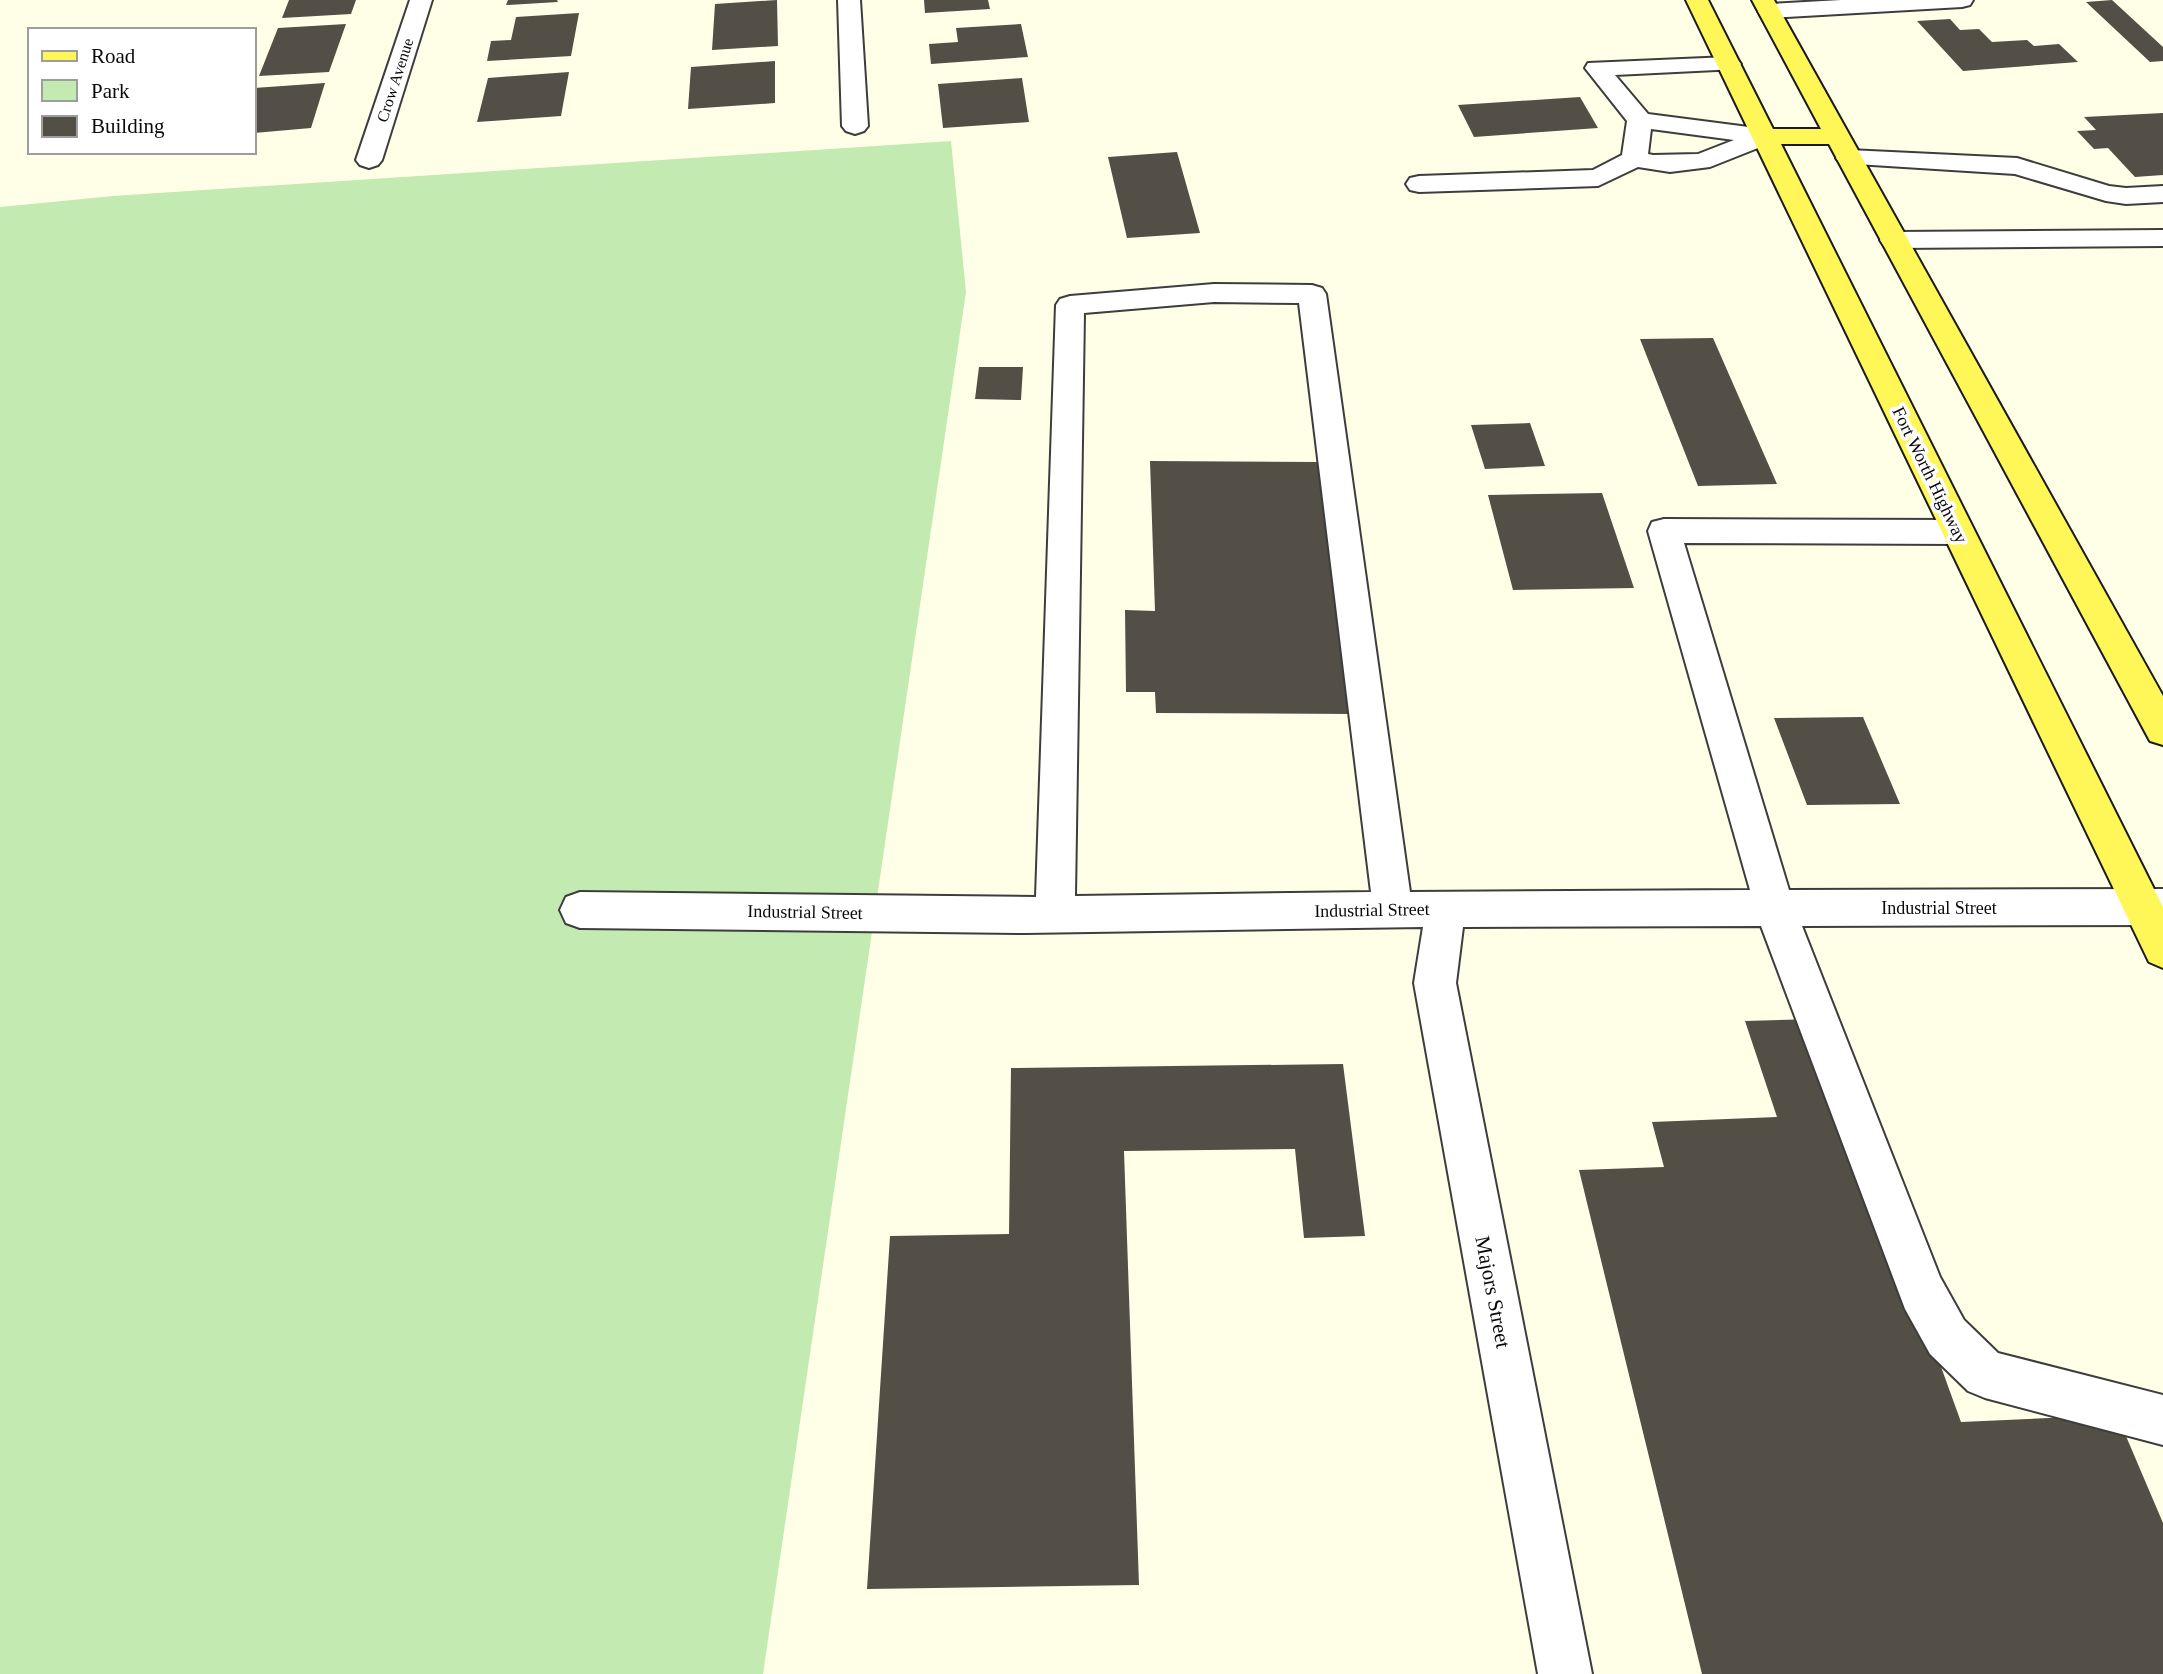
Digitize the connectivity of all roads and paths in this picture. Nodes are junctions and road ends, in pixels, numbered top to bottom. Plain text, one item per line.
1 (421, 0) edge
2 (849, 0) edge
3 (1697, 0) edge
4 (1962, 0) edge
5 (1766, 5) edge
6 (1729, 64) junction
7 (1640, 120) junction
8 (855, 126) dead end
9 (1764, 137) junction
10 (1843, 147) junction
11 (1633, 159) junction
12 (369, 160) dead end
13 (1419, 184) dead end
14 (2163, 194) edge
15 (2163, 238) edge
16 (1894, 240) junction
17 (1958, 532) junction
18 (2163, 730) edge
19 (2153, 907) edge
20 (1446, 909) junction
21 (1775, 909) junction
22 (580, 910) dead end
23 (1393, 910) junction
24 (1055, 914) junction
25 (2163, 949) edge
26 (2163, 1420) edge
27 (1565, 1674) edge

1 - 12 street, Crow Avenue
2 - 8 street
3 - 6 main road, Fort Worth Highway
4 - 5 street
5 - 10 main road
6 - 7 street
6 - 9 main road, Fort Worth Highway
7 - 9 street
7 - 11 street
9 - 10 main road
9 - 11 street
9 - 17 main road, Fort Worth Highway
10 - 14 street
10 - 16 main road
11 - 13 street
15 - 16 street
16 - 18 main road
17 - 19 main road, Fort Worth Highway
17 - 21 street
19 - 21 street, Industrial Street
19 - 25 main road, Fort Worth Highway
20 - 21 street, Industrial Street
20 - 23 street, Industrial Street
20 - 27 street, Majors Street
21 - 26 street
22 - 24 street, Industrial Street
23 - 24 street, Industrial Street
23 - 24 street

